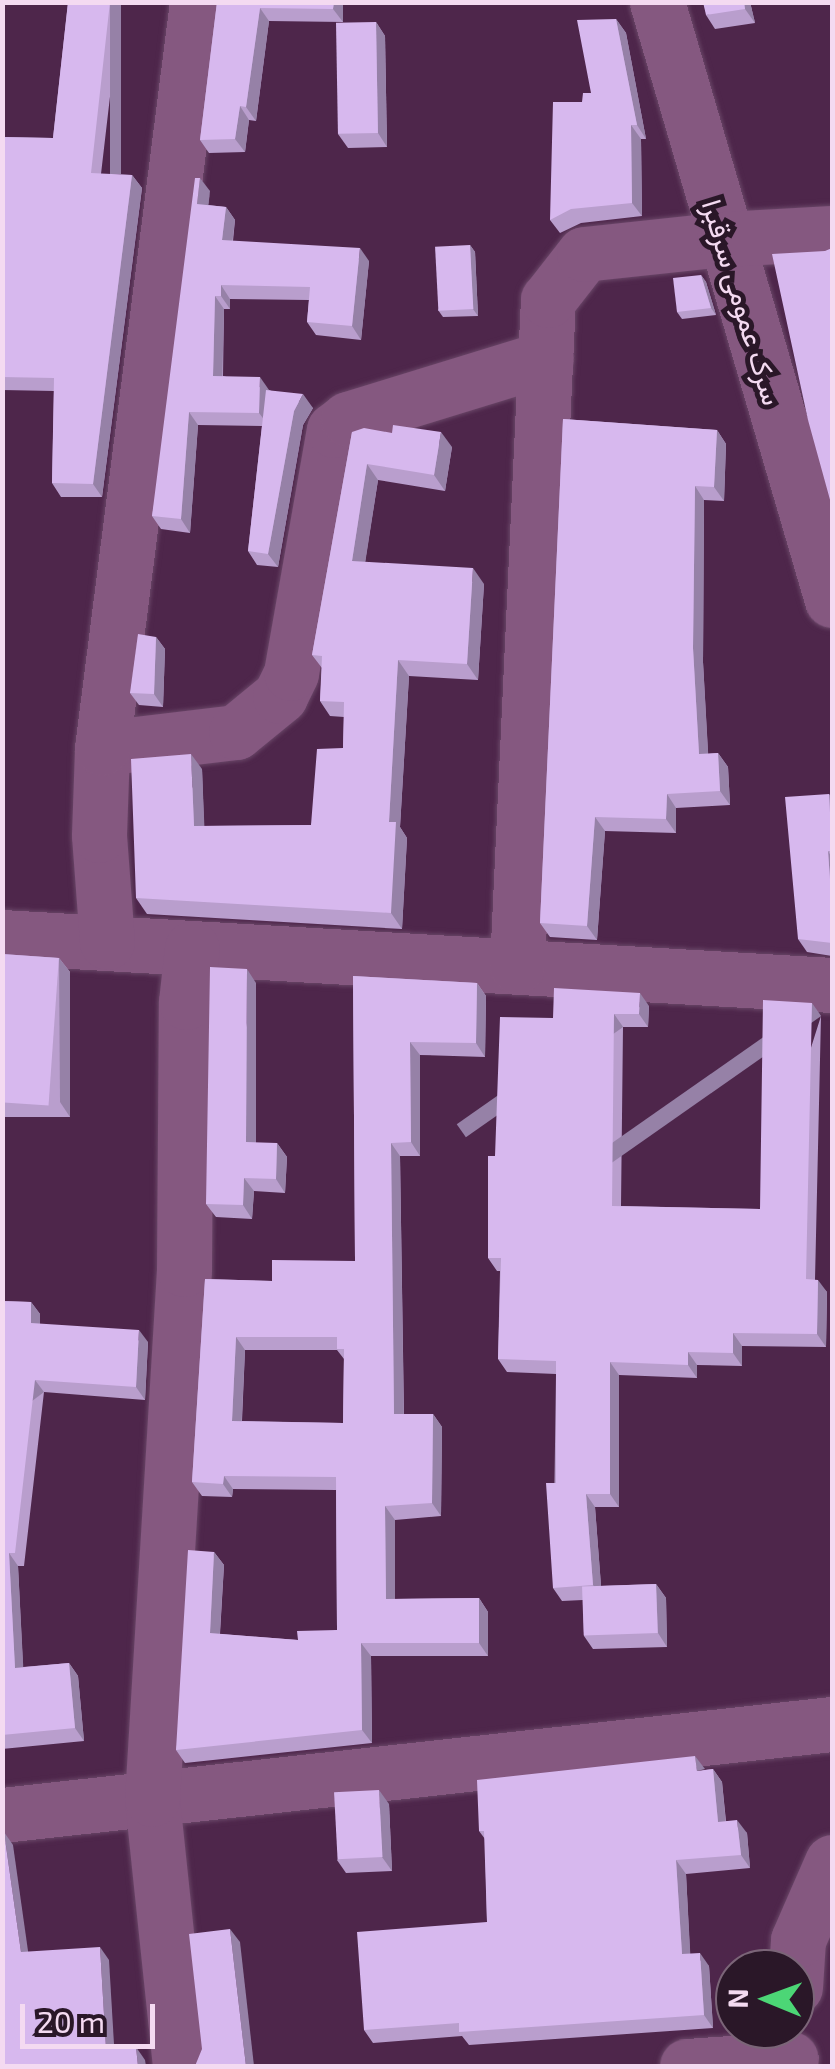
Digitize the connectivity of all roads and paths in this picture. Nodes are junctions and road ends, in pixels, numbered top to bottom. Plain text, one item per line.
1 (197, 2) edge
2 (657, 2) edge
3 (832, 233) edge
4 (724, 238) junction
5 (546, 358) junction
6 (832, 600) edge
7 (102, 748) junction
8 (2, 937) edge
9 (107, 942) junction
10 (192, 948) junction
11 (517, 966) junction
12 (832, 985) edge
13 (832, 1724) edge
14 (152, 1799) junction
15 (2, 1815) edge
16 (832, 1862) edge
17 (797, 1949) edge
18 (791, 2052) edge
19 (180, 2066) edge
20 (687, 2066) edge

1 - 7 street
2 - 4 street, سرک عمومی سرقبرا
3 - 4 street
4 - 5 street
4 - 6 street, سرک عمومی سرقبرا
5 - 7 street
5 - 11 street
7 - 9 street
8 - 9 street
9 - 10 street
10 - 11 street
10 - 14 street
11 - 12 street
13 - 14 street
14 - 15 street
14 - 19 street
16 - 17 street
18 - 20 street

